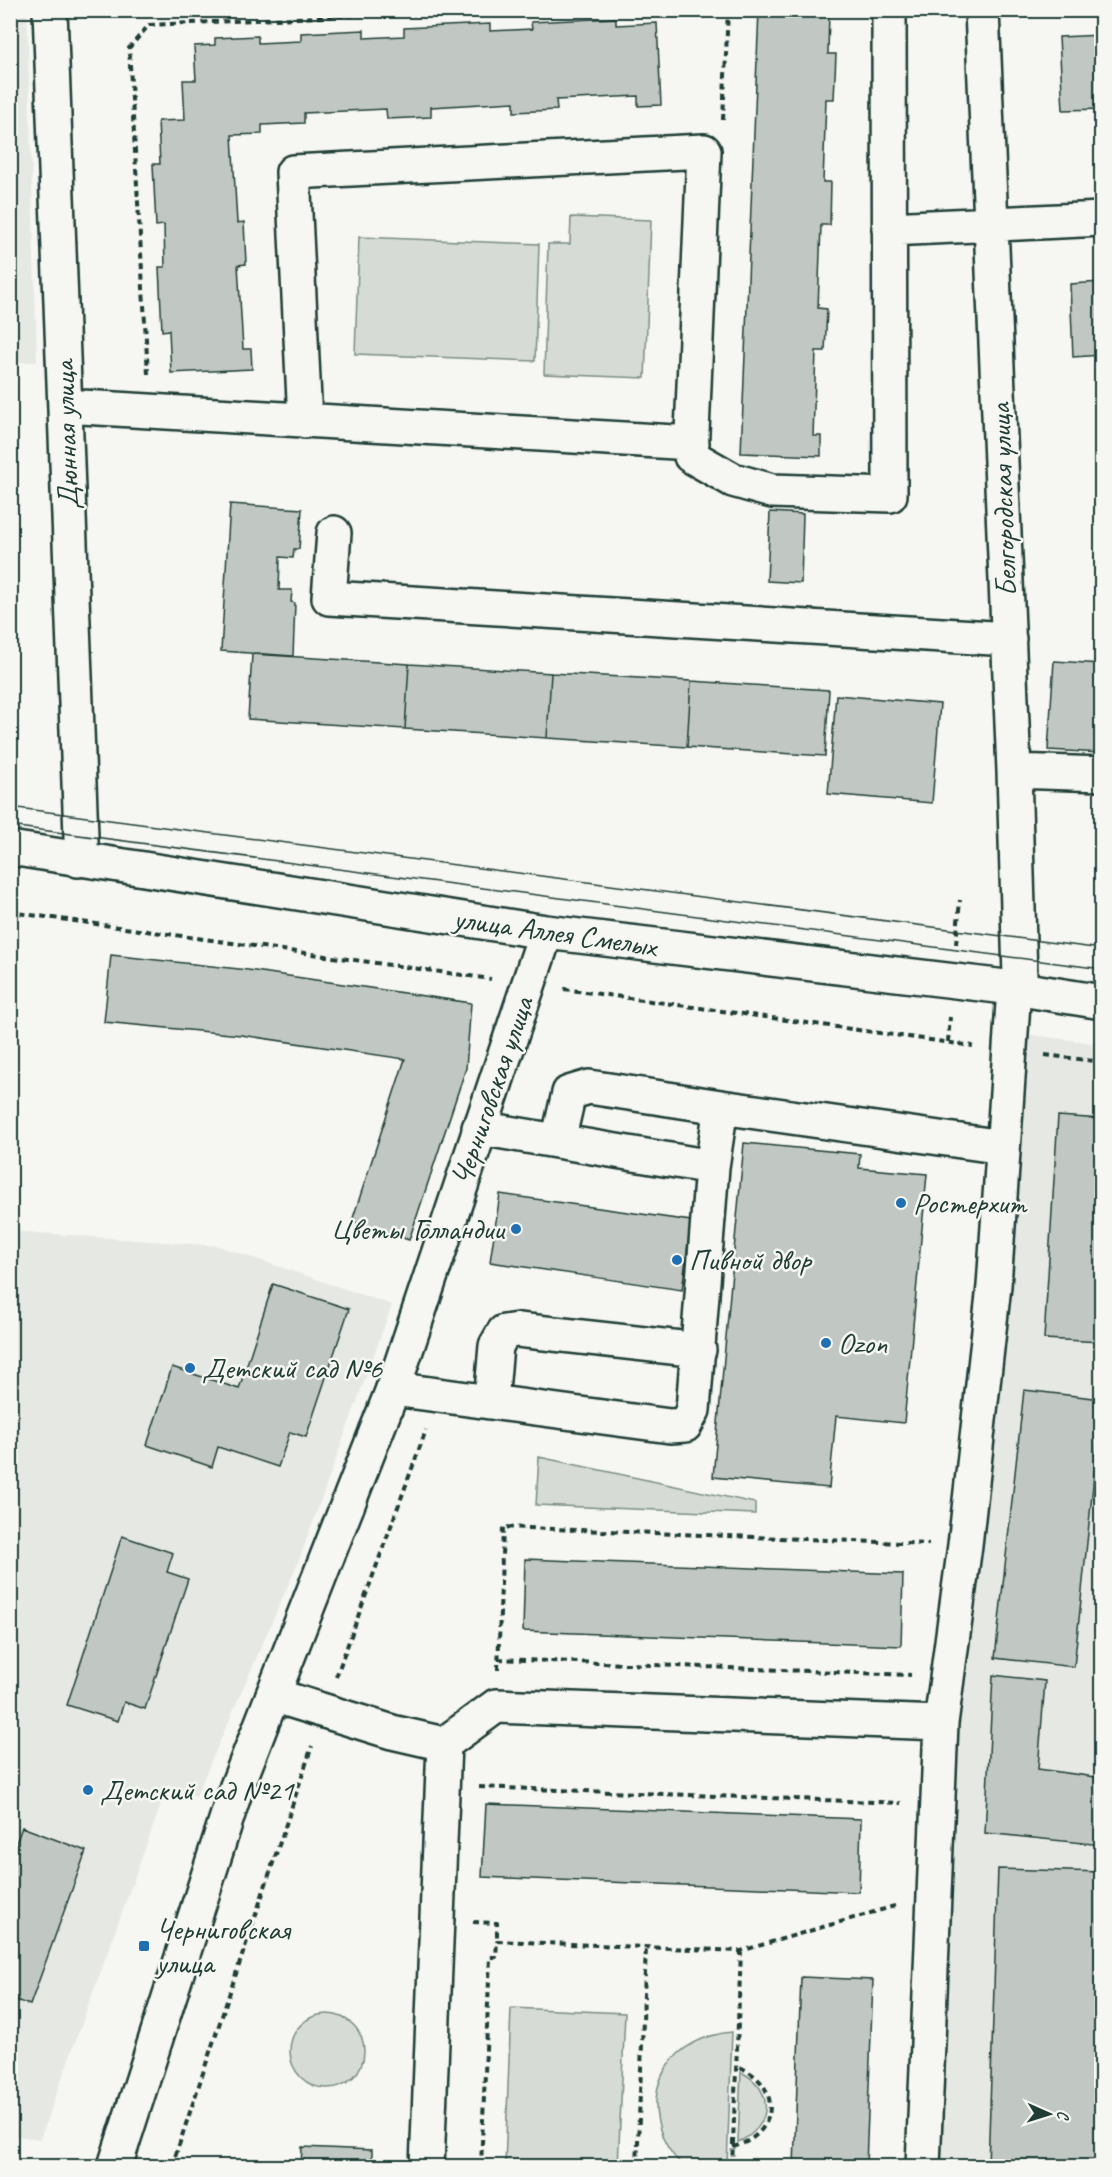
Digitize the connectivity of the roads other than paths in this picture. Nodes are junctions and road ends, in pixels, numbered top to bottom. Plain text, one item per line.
1 (50, 10) edge
2 (889, 10) edge
3 (982, 10) edge
4 (1101, 219) edge
5 (991, 225) junction
6 (889, 229) junction
7 (65, 406) junction
8 (305, 421) junction
9 (692, 443) junction
10 (333, 533) dead end
11 (1009, 639) junction
12 (1014, 771) junction
13 (1101, 774) edge
14 (10, 848) edge
15 (78, 860) junction
16 (546, 932) junction
17 (1014, 988) junction
18 (1101, 1002) edge
19 (721, 1107) junction
20 (479, 1128) junction
21 (558, 1141) junction
22 (1003, 1147) junction
23 (712, 1167) junction
24 (699, 1350) junction
25 (393, 1389) junction
26 (491, 1402) junction
27 (273, 1695) junction
28 (940, 1723) junction
29 (444, 1744) junction
30 (115, 2166) edge
31 (428, 2166) edge
32 (923, 2166) edge

1 - 7 main road, Дюнная улица
2 - 6 main road
3 - 5 main road, Белгородская улица
4 - 5 main road
5 - 6 main road
5 - 11 main road, Белгородская улица
6 - 9 main road
7 - 8 main road
7 - 15 main road, Дюнная улица
8 - 9 main road
8 - 9 main road
10 - 11 main road
11 - 12 main road, Белгородская улица
12 - 13 main road
12 - 17 main road, Белгородская улица
14 - 15 main road, улица Аллея Смелых
15 - 16 main road, улица Аллея Смелых
16 - 17 main road, улица Аллея Смелых
16 - 20 main road, Черниговская улица
17 - 18 main road, улица Аллея Смелых
17 - 22 main road, Белгородская улица
19 - 21 main road
19 - 22 main road
19 - 23 main road
20 - 21 main road
20 - 25 main road, Черниговская улица
21 - 23 main road
22 - 28 main road, Белгородская улица
23 - 24 main road
24 - 26 main road
24 - 26 main road
25 - 26 main road
25 - 27 main road, Черниговская улица
27 - 29 main road
27 - 30 main road, Черниговская улица
28 - 29 main road
28 - 32 main road, Белгородская улица
29 - 31 main road

